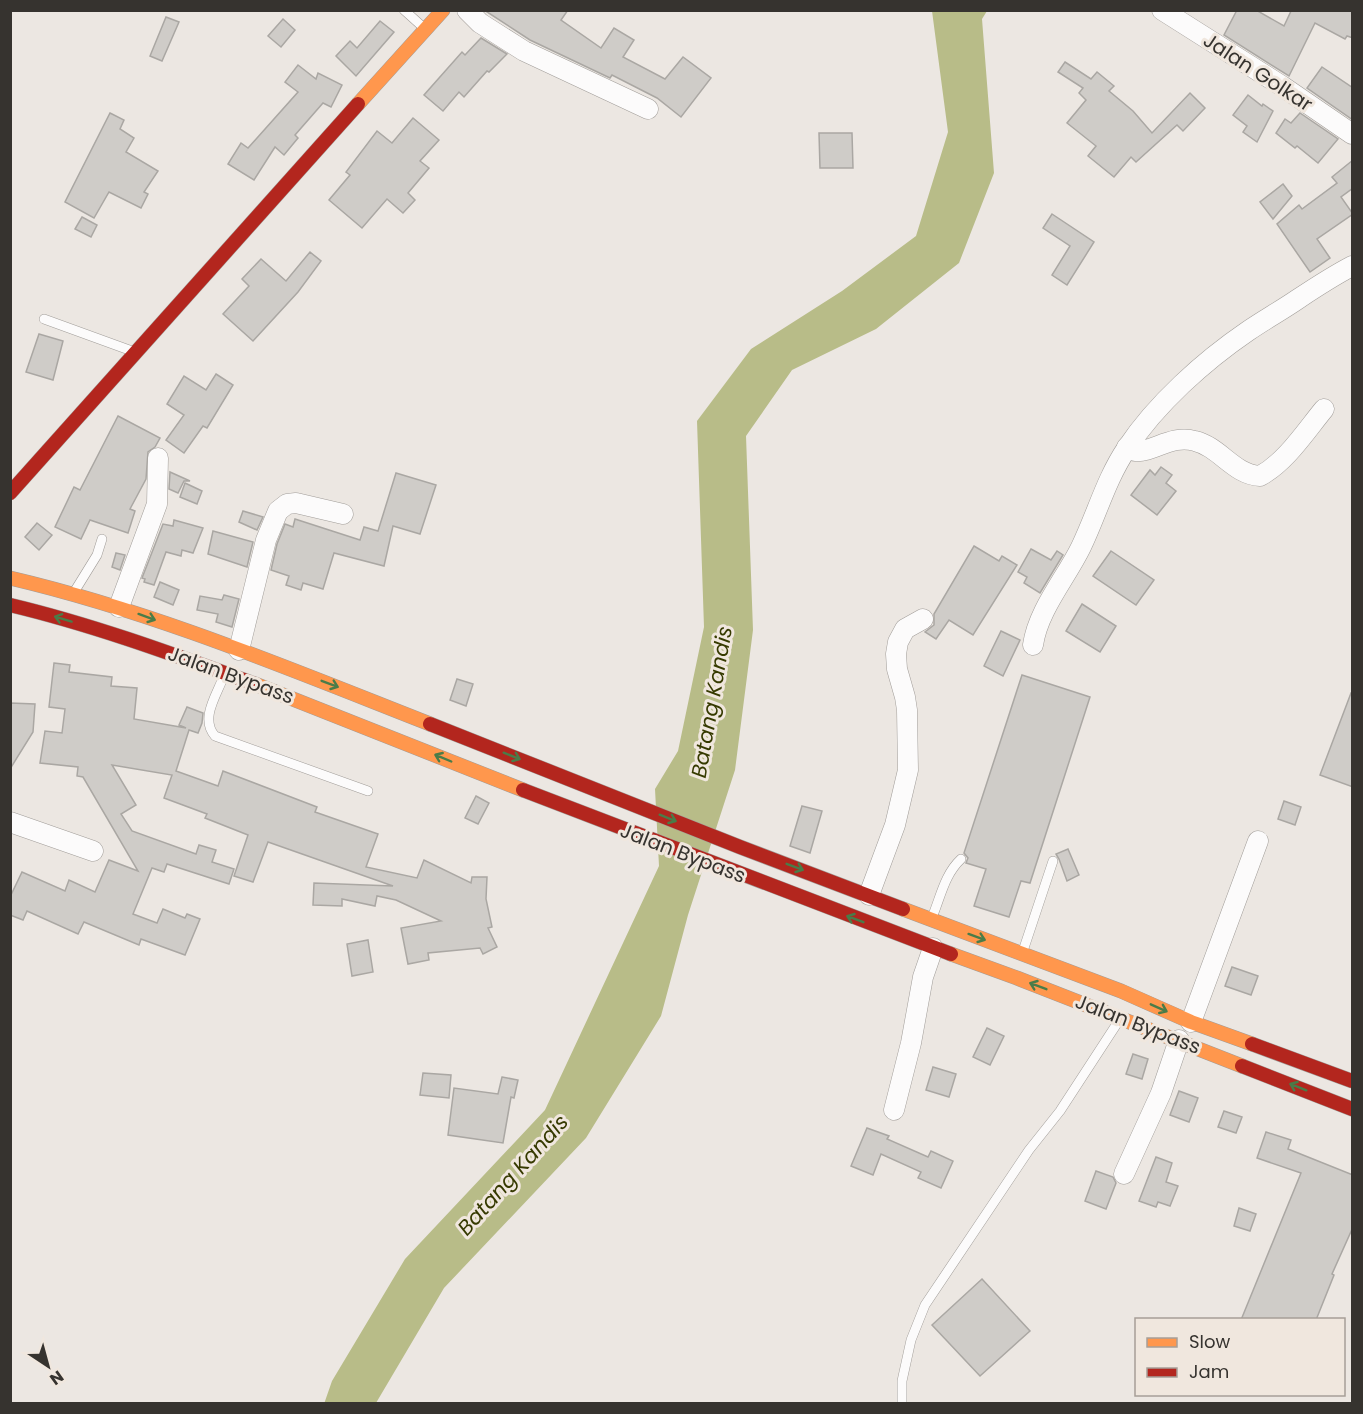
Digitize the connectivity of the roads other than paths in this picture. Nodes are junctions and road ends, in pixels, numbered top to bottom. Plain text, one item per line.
1 (404, 10) edge
2 (444, 10) edge
3 (466, 10) edge
4 (1162, 10) edge
5 (426, 30) junction
6 (648, 109) dead end
7 (1353, 134) edge
8 (1353, 266) edge
9 (44, 319) dead end
10 (137, 353) junction
11 (1324, 409) dead end
12 (1127, 447) junction
13 (158, 458) dead end
14 (10, 493) edge
15 (343, 514) dead end
16 (102, 539) dead end
17 (10, 578) edge
18 (73, 593) junction
19 (10, 606) edge
20 (119, 607) junction
21 (923, 619) dead end
22 (1033, 645) dead end
23 (239, 650) junction
24 (225, 673) junction
25 (304, 674) junction
26 (294, 698) junction
27 (368, 791) dead end
28 (10, 822) edge
29 (1258, 841) dead end
30 (93, 851) dead end
31 (961, 859) dead end
32 (1053, 861) dead end
33 (869, 895) junction
34 (932, 920) junction
35 (933, 948) junction
36 (1023, 954) junction
37 (1121, 1018) junction
38 (1191, 1022) junction
39 (1179, 1040) junction
40 (1349, 1077) edge
41 (1353, 1109) edge
42 (894, 1110) dead end
43 (1124, 1174) dead end
44 (902, 1404) edge

1 - 5 lane
2 - 5 main road
3 - 6 street
4 - 7 street, Jalan Golkar
5 - 10 main road
8 - 12 street
9 - 10 lane
10 - 14 main road
11 - 12 street
12 - 22 street
13 - 20 street
15 - 23 street
16 - 18 lane
17 - 18 main road, Jalan Bypass
18 - 20 main road, Jalan Bypass
24 -> 19 main road, Jalan Bypass
20 -> 23 main road, Jalan Bypass
21 - 33 street
23 - 25 main road, Jalan Bypass
24 - 26 main road, Jalan Bypass
24 - 27 lane
25 - 26 main road
25 -> 33 main road, Jalan Bypass
35 -> 26 main road, Jalan Bypass
28 - 30 street
29 - 38 street
31 - 34 lane
32 - 36 lane
33 - 34 main road, Jalan Bypass
34 -> 36 main road, Jalan Bypass
37 -> 35 main road, Jalan Bypass
35 - 42 street
36 -> 38 main road, Jalan Bypass
37 - 39 main road, Jalan Bypass
37 - 44 lane
38 - 40 main road, Jalan Bypass
41 -> 39 main road, Jalan Bypass
39 - 43 street

